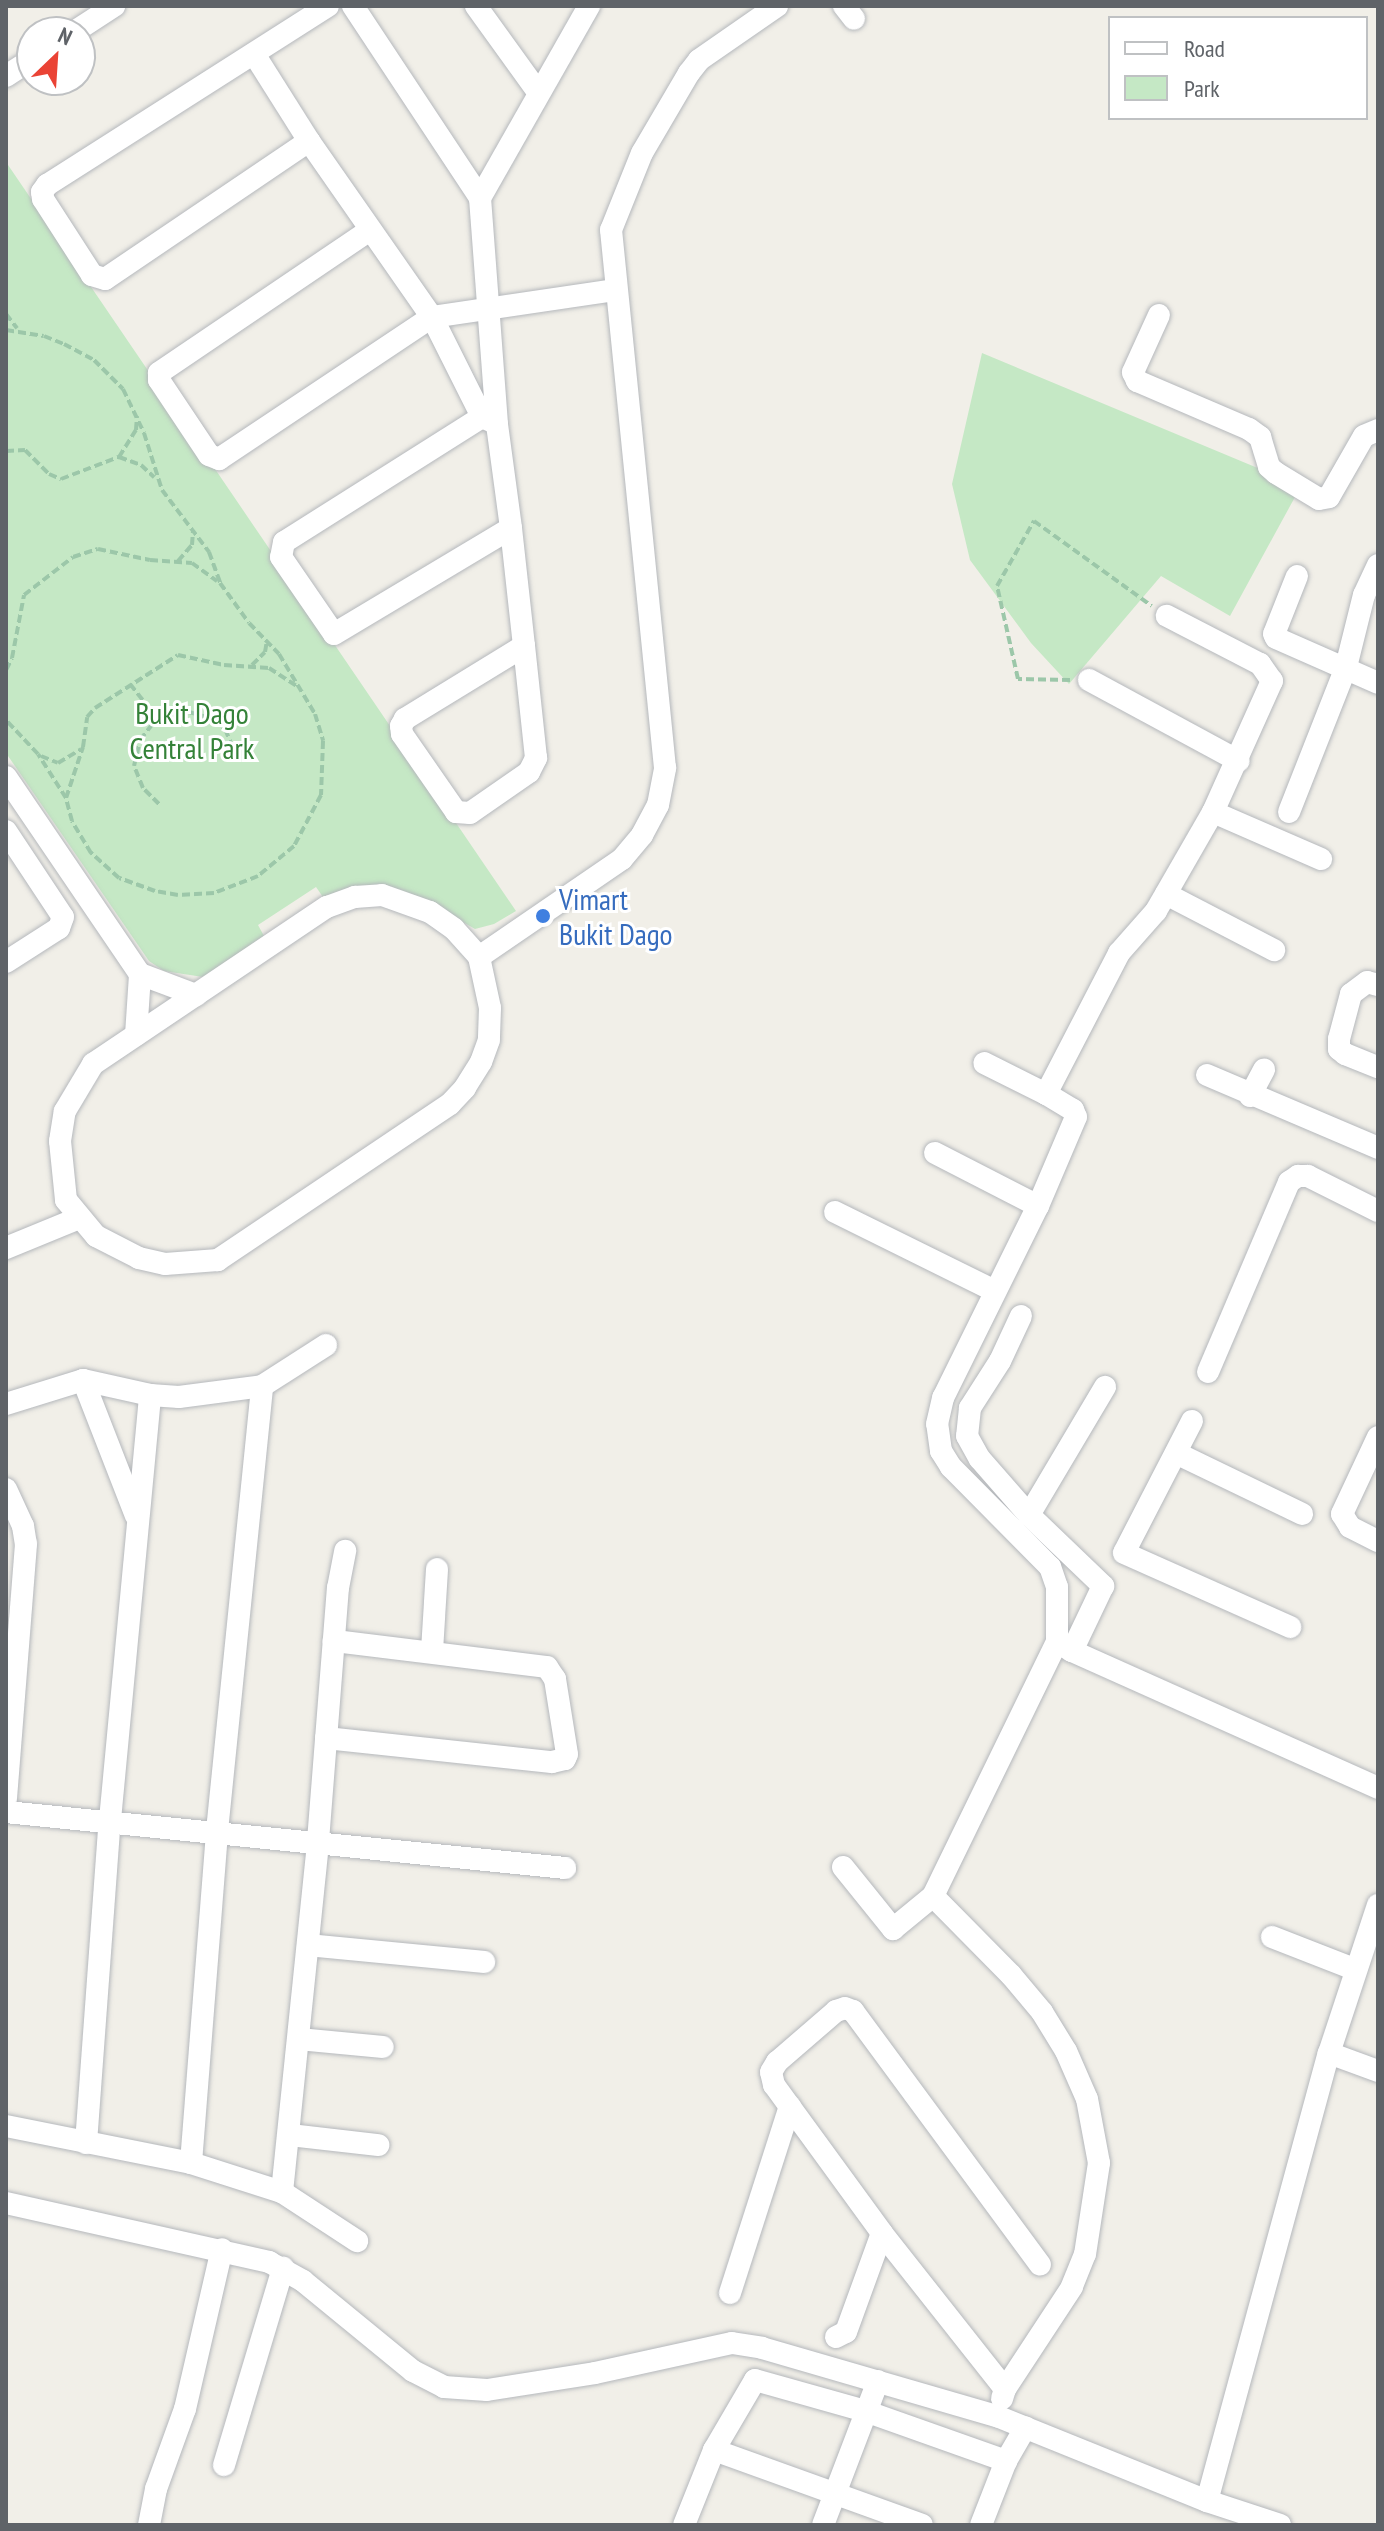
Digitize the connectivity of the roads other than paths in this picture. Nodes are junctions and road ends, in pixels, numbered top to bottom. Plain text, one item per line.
1 (114, 6) edge
2 (328, 6) edge
3 (353, 6) edge
4 (476, 6) edge
5 (589, 6) edge
6 (777, 6) edge
7 (96, 18) edge
8 (254, 54) junction
9 (538, 92) junction
10 (309, 141) junction
11 (480, 198) junction
12 (370, 230) junction
13 (615, 290) junction
14 (487, 308) junction
15 (1159, 315) dead end
16 (432, 317) junction
17 (490, 420) junction
18 (1378, 430) edge
19 (511, 528) junction
20 (1378, 565) edge
21 (1297, 576) dead end
22 (1371, 599) edge
23 (1167, 616) road end
24 (524, 646) junction
25 (1346, 667) junction
26 (1089, 680) road end
27 (1378, 683) edge
28 (1239, 761) junction
29 (6, 777) edge
30 (1213, 812) junction
31 (1289, 812) dead end
32 (6, 831) edge
33 (1321, 859) dead end
34 (1166, 894) junction
35 (1274, 950) dead end
36 (479, 957) junction
37 (6, 962) edge
38 (140, 974) junction
39 (1378, 985) edge
40 (196, 995) junction
41 (136, 1035) junction
42 (984, 1063) dead end
43 (1378, 1067) edge
44 (1264, 1070) dead end
45 (1207, 1075) dead end
46 (1046, 1094) junction
47 (1250, 1096) junction
48 (1378, 1148) edge
49 (935, 1153) dead end
50 (1038, 1206) junction
51 (1378, 1211) edge
52 (835, 1212) dead end
53 (79, 1218) junction
54 (6, 1248) edge
55 (995, 1291) junction
56 (1021, 1316) dead end
57 (326, 1345) dead end
58 (1208, 1372) dead end
59 (83, 1380) junction
60 (262, 1386) junction
61 (1105, 1387) dead end
62 (150, 1395) junction
63 (6, 1404) edge
64 (1192, 1421) dead end
65 (1378, 1437) edge
66 (1176, 1453) junction
67 (6, 1489) edge
68 (1302, 1514) dead end
69 (1029, 1515) junction
70 (138, 1521) junction
71 (1378, 1541) edge
72 (345, 1551) dead end
73 (1124, 1553) junction
74 (437, 1569) dead end
75 (1103, 1586) junction
76 (1290, 1627) dead end
77 (334, 1641) junction
78 (1065, 1646) junction
79 (432, 1651) junction
80 (326, 1738) junction
81 (1378, 1788) edge
82 (6, 1798) edge
83 (6, 1812) edge
84 (110, 1820) junction
85 (217, 1831) junction
86 (318, 1841) junction
87 (843, 1867) dead end
88 (565, 1868) dead end
89 (933, 1896) junction
90 (1378, 1905) edge
91 (1272, 1937) dead end
92 (308, 1945) junction
93 (484, 1962) dead end
94 (1354, 1969) junction
95 (299, 2039) junction
96 (383, 2047) dead end
97 (1329, 2053) junction
98 (1378, 2071) edge
99 (790, 2106) junction
100 (6, 2126) edge
101 (290, 2135) junction
102 (86, 2143) junction
103 (378, 2145) dead end
104 (191, 2163) junction
105 (282, 2192) junction
106 (6, 2203) edge
107 (882, 2233) junction
108 (357, 2241) dead end
109 (222, 2249) junction
110 (1040, 2265) dead end
111 (283, 2268) junction
112 (730, 2293) dead end
113 (836, 2337) dead end
114 (878, 2381) junction
115 (1005, 2389) junction
116 (865, 2411) junction
117 (999, 2417) junction
118 (1026, 2427) junction
119 (714, 2450) junction
120 (1006, 2461) junction
121 (224, 2465) dead end
122 (834, 2494) junction
123 (1207, 2501) junction
124 (149, 2525) edge
125 (684, 2525) edge
126 (823, 2525) edge
127 (922, 2525) edge
128 (981, 2525) edge
129 (1280, 2525) edge

1 - 7 street
2 - 8 street
3 - 11 street
4 - 9 street
5 - 9 street
6 - 13 street
8 - 10 street
8 - 10 street
9 - 11 street
10 - 12 street
11 - 14 street
12 - 16 street
12 - 16 street
13 - 14 street
13 - 36 street
14 - 16 street
14 - 17 street
15 - 18 street
16 - 17 street
17 - 19 street
17 - 19 street
19 - 24 street
20 - 22 street
21 - 25 street
22 - 25 street
23 - 28 street
24 - 24 street
25 - 27 street
25 - 31 street
26 - 28 street
28 - 30 street
29 - 38 street
30 - 33 street
30 - 34 street
32 - 37 street
34 - 35 street
34 - 46 street
36 - 40 street
36 - 53 street
38 - 40 street
38 - 41 street
39 - 43 street
40 - 41 street
41 - 53 street
42 - 46 street
44 - 47 street
45 - 47 street
46 - 50 street
47 - 48 street
49 - 50 street
50 - 55 street
51 - 58 street
52 - 55 street
53 - 54 street
55 - 78 street
56 - 69 street
57 - 60 street
59 - 62 street
59 - 63 street
59 - 70 street
60 - 62 street
60 - 85 street
61 - 69 street
62 - 70 street
64 - 66 street
65 - 71 street
66 - 68 street
66 - 73 street
67 - 82 street
69 - 75 street
70 - 84 street
72 - 77 street
73 - 75 street
73 - 76 street
74 - 79 street
75 - 78 street
77 - 79 street
77 - 80 street
78 - 81 street
78 - 89 street
79 - 80 street
80 - 86 street
83 - 84 street
84 - 85 street
84 - 102 street
85 - 86 street
85 - 104 street
86 - 88 street
86 - 92 street
87 - 89 street
89 - 115 street
90 - 94 street
91 - 94 street
92 - 93 street
92 - 95 street
94 - 97 street
95 - 96 street
95 - 101 street
97 - 98 street
97 - 123 street
99 - 107 street
99 - 110 street
99 - 112 street
100 - 102 street
101 - 103 street
101 - 105 street
102 - 104 street
104 - 105 street
105 - 108 street
106 - 109 street
107 - 113 street
107 - 115 street
109 - 111 street
109 - 124 street
111 - 114 street
111 - 121 street
114 - 116 street
114 - 117 street
115 - 117 street
116 - 119 street
116 - 120 street
116 - 122 street
117 - 118 street
118 - 120 street
118 - 123 street
119 - 122 street
119 - 125 street
120 - 128 street
122 - 126 street
122 - 127 street
123 - 129 street

